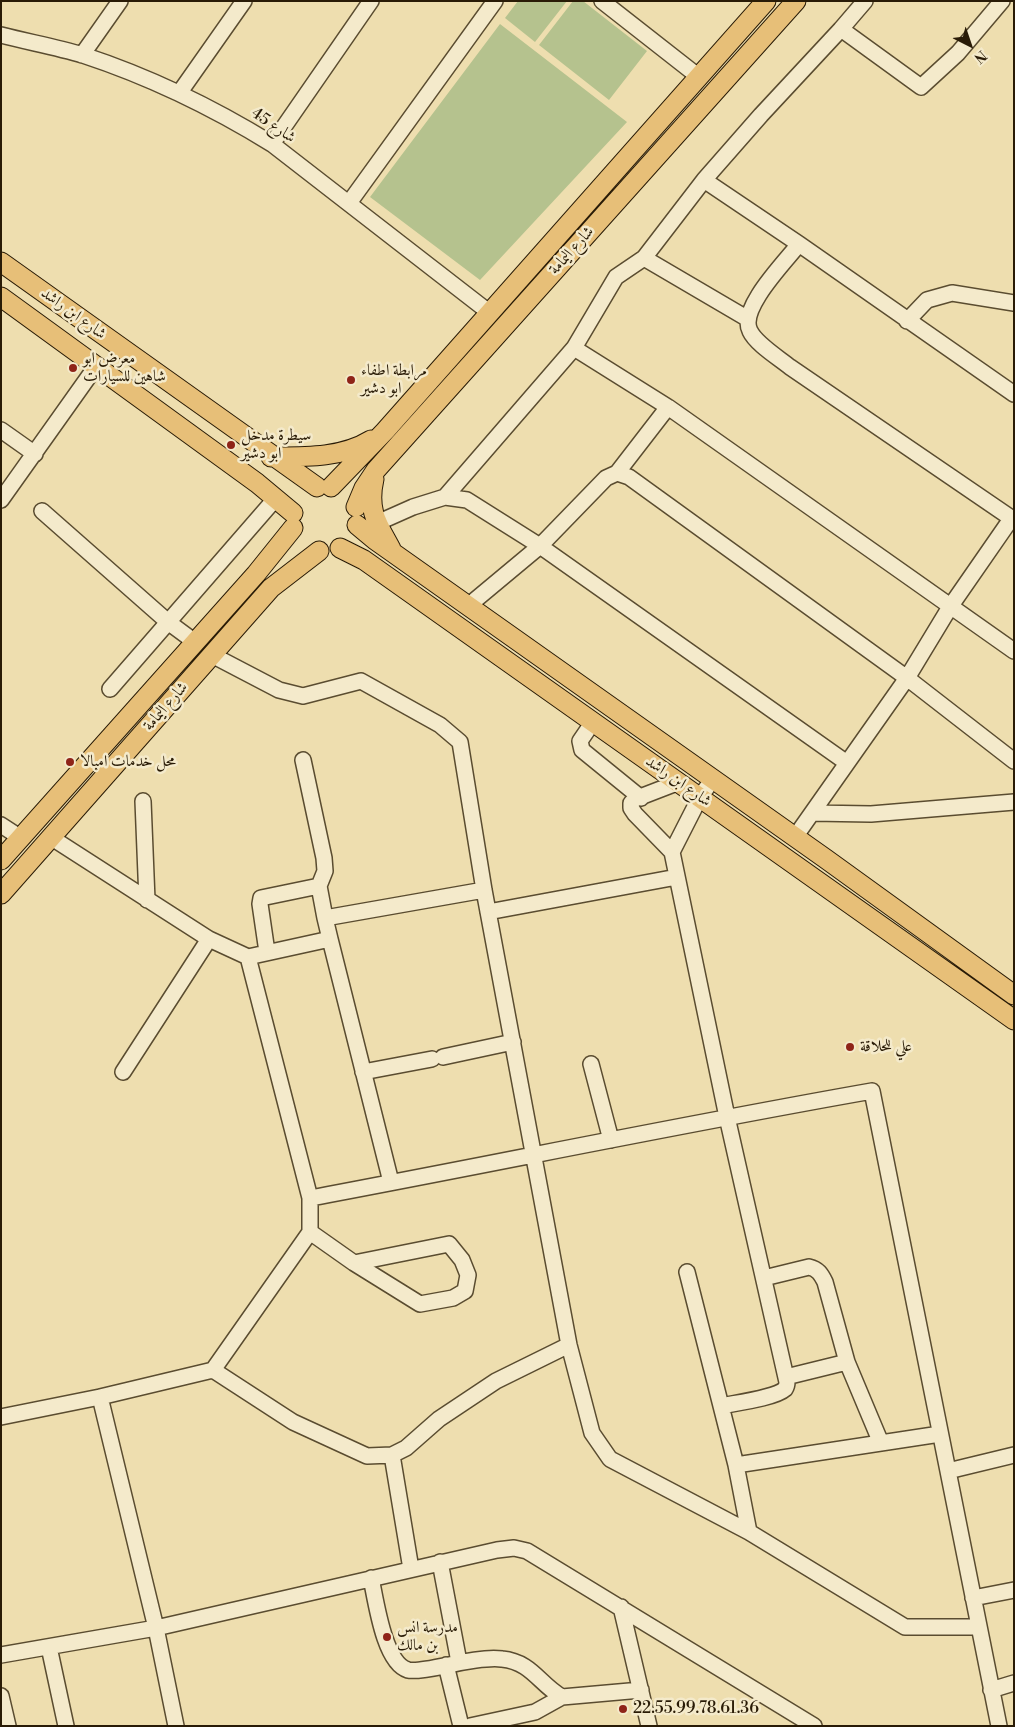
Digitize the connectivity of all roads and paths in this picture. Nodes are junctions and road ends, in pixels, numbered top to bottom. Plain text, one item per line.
1 (120, 1) edge
2 (244, 1) edge
3 (371, 1) edge
4 (495, 1) edge
5 (602, 1) edge
6 (766, 1) edge
7 (796, 1) edge
8 (865, 1) edge
9 (1002, 1) edge
10 (841, 29) junction
11 (1, 35) edge
12 (82, 55) junction
13 (699, 78) junction
14 (180, 92) junction
15 (272, 144) junction
16 (704, 180) junction
17 (349, 203) junction
18 (800, 244) junction
19 (644, 258) junction
20 (1, 262) edge
21 (1, 297) edge
22 (1014, 303) edge
23 (490, 312) junction
24 (748, 319) junction
25 (907, 321) junction
26 (574, 348) junction
27 (97, 366) junction
28 (1014, 394) edge
29 (668, 408) junction
30 (1, 430) edge
31 (385, 431) junction
32 (35, 454) junction
33 (272, 457) junction
34 (376, 470) junction
35 (618, 472) junction
36 (324, 487) junction
37 (445, 497) junction
38 (276, 498) junction
39 (1, 500) edge
40 (42, 510) dead end
41 (356, 516) junction
42 (293, 520) junction
43 (1012, 520) edge
44 (377, 523) junction
45 (540, 546) junction
46 (340, 548) junction
47 (319, 551) junction
48 (392, 552) junction
49 (468, 606) junction
50 (950, 607) junction
51 (168, 622) junction
52 (196, 642) junction
53 (1014, 651) edge
54 (212, 655) junction
55 (907, 678) junction
56 (110, 689) dead end
57 (593, 722) junction
58 (303, 760) dead end
59 (1014, 761) edge
60 (847, 763) junction
61 (713, 779) junction
62 (679, 782) junction
63 (700, 797) junction
64 (641, 798) junction
65 (143, 800) dead end
66 (1014, 802) edge
67 (812, 813) junction
68 (1, 825) edge
69 (795, 836) junction
70 (21, 838) junction
71 (52, 838) junction
72 (672, 852) junction
73 (1, 860) edge
74 (677, 877) junction
75 (319, 886) junction
76 (484, 890) junction
77 (1, 894) edge
78 (147, 900) junction
79 (488, 912) junction
80 (325, 918) junction
81 (209, 939) junction
82 (330, 939) junction
83 (268, 952) junction
84 (248, 956) junction
85 (1014, 995) edge
86 (1014, 1020) edge
87 (513, 1042) junction
88 (591, 1064) dead end
89 (123, 1072) dead end
90 (364, 1072) junction
91 (727, 1117) junction
92 (611, 1140) junction
93 (534, 1156) junction
94 (391, 1182) junction
95 (310, 1198) junction
96 (310, 1232) junction
97 (354, 1263) junction
98 (687, 1272) dead end
99 (764, 1278) junction
100 (568, 1345) junction
101 (847, 1362) junction
102 (213, 1370) junction
103 (786, 1377) junction
104 (100, 1397) junction
105 (721, 1406) junction
106 (1, 1417) edge
107 (940, 1434) junction
108 (881, 1443) junction
109 (392, 1455) junction
110 (1014, 1456) edge
111 (736, 1466) junction
112 (948, 1471) junction
113 (749, 1532) junction
114 (440, 1562) junction
115 (411, 1569) junction
116 (371, 1578) junction
117 (1014, 1590) edge
118 (973, 1598) junction
119 (621, 1608) junction
120 (979, 1627) junction
121 (156, 1628) junction
122 (50, 1647) junction
123 (1, 1655) edge
124 (453, 1664) junction
125 (1014, 1683) edge
126 (641, 1690) junction
127 (992, 1690) junction
128 (1, 1696) edge
129 (562, 1697) junction
130 (8, 1726) edge
131 (66, 1726) edge
132 (176, 1726) edge
133 (461, 1726) edge
134 (470, 1726) edge
135 (649, 1726) edge
136 (814, 1726) edge
137 (999, 1726) edge

1 - 12 street
2 - 14 street
3 - 15 street
4 - 17 street
5 - 13 street
6 - 13 main road, شارع اليمامة
7 - 34 main road, شارع اليمامة
8 - 10 street
9 - 10 street
10 - 16 street
11 - 12 street, شارع 45
12 - 14 street, شارع 45
13 - 23 main road, شارع اليمامة
14 - 15 street, شارع 45
15 - 17 street, شارع 45
16 - 18 street
16 - 19 street
17 - 23 street, شارع 45
18 - 24 street
18 - 25 street
19 - 24 street
19 - 26 street
20 - 33 main road, شارع ابن راشد
21 - 27 main road, شارع ابن راشد
22 - 25 street
23 - 31 main road, شارع اليمامة
24 - 43 street
25 - 28 street
26 - 29 street
26 - 37 street
27 - 32 street
27 - 38 main road, شارع ابن راشد
29 - 35 street
29 - 50 street
30 - 32 street
31 - 33 main road
31 - 36 main road, شارع اليمامة
32 - 39 street
33 - 36 main road, شارع ابن راشد
34 - 41 main road, شارع اليمامة
34 - 44 main road
35 - 45 street
35 - 55 street
36 - 41 main road
36 - 42 main road
37 - 44 street
37 - 45 street
38 - 42 main road, شارع ابن راشد
38 - 51 street
40 - 51 street
41 - 46 main road
41 - 48 main road, شارع ابن راشد
42 - 47 main road
42 - 52 main road, شارع اليمامة
43 - 50 street
44 - 48 main road
45 - 49 street
45 - 60 street
46 - 47 main road
46 - 57 main road, شارع ابن راشد
47 - 54 main road, شارع اليمامة
48 - 49 main road, شارع ابن راشد
49 - 61 main road, شارع ابن راشد
50 - 53 street
50 - 55 street
51 - 52 street
51 - 56 street
52 - 70 main road, شارع اليمامة
54 - 71 main road, شارع اليمامة
54 - 76 street
55 - 59 street
55 - 60 street
57 - 62 main road, شارع ابن راشد
57 - 64 street
58 - 75 street
60 - 67 street
61 - 63 street
61 - 69 main road, شارع ابن راشد
62 - 63 main road, شارع ابن راشد
62 - 64 street
63 - 72 street
63 - 86 main road, شارع ابن راشد
64 - 72 street
65 - 78 street
66 - 67 street
67 - 69 street
68 - 70 street
69 - 85 main road, شارع ابن راشد
70 - 73 main road, شارع اليمامة
71 - 77 main road, شارع اليمامة
71 - 78 street
72 - 74 street
74 - 79 street
74 - 91 street
75 - 80 street
75 - 83 street
76 - 79 street
76 - 80 street
78 - 81 street
79 - 87 street
80 - 82 street
81 - 84 street
81 - 89 street
82 - 83 street
82 - 90 street
83 - 84 street
84 - 95 street
87 - 90 street
87 - 93 street
88 - 92 street
90 - 94 street
91 - 92 street
91 - 99 street
91 - 107 street
92 - 93 street
93 - 94 street
93 - 100 street
94 - 95 street
95 - 96 street
96 - 97 street
96 - 102 street
97 - 97 street
98 - 105 street
99 - 101 street
99 - 103 street
100 - 109 street
100 - 113 street
101 - 103 street
101 - 108 street
102 - 104 street
102 - 109 street
103 - 105 street
104 - 106 street
104 - 121 street
105 - 111 street
107 - 108 street
107 - 112 street
108 - 111 street
109 - 115 street
110 - 112 street
111 - 113 street
112 - 118 street
113 - 120 street
114 - 115 street
114 - 119 street
114 - 124 street
115 - 116 street
116 - 121 street
116 - 124 street
117 - 118 street
118 - 120 street
119 - 126 street
119 - 136 street
120 - 127 street
121 - 122 street
121 - 132 street
122 - 123 street
122 - 131 street
124 - 129 street
124 - 133 street
125 - 127 street
126 - 129 street
126 - 135 street
127 - 137 street
128 - 130 street
129 - 134 street

